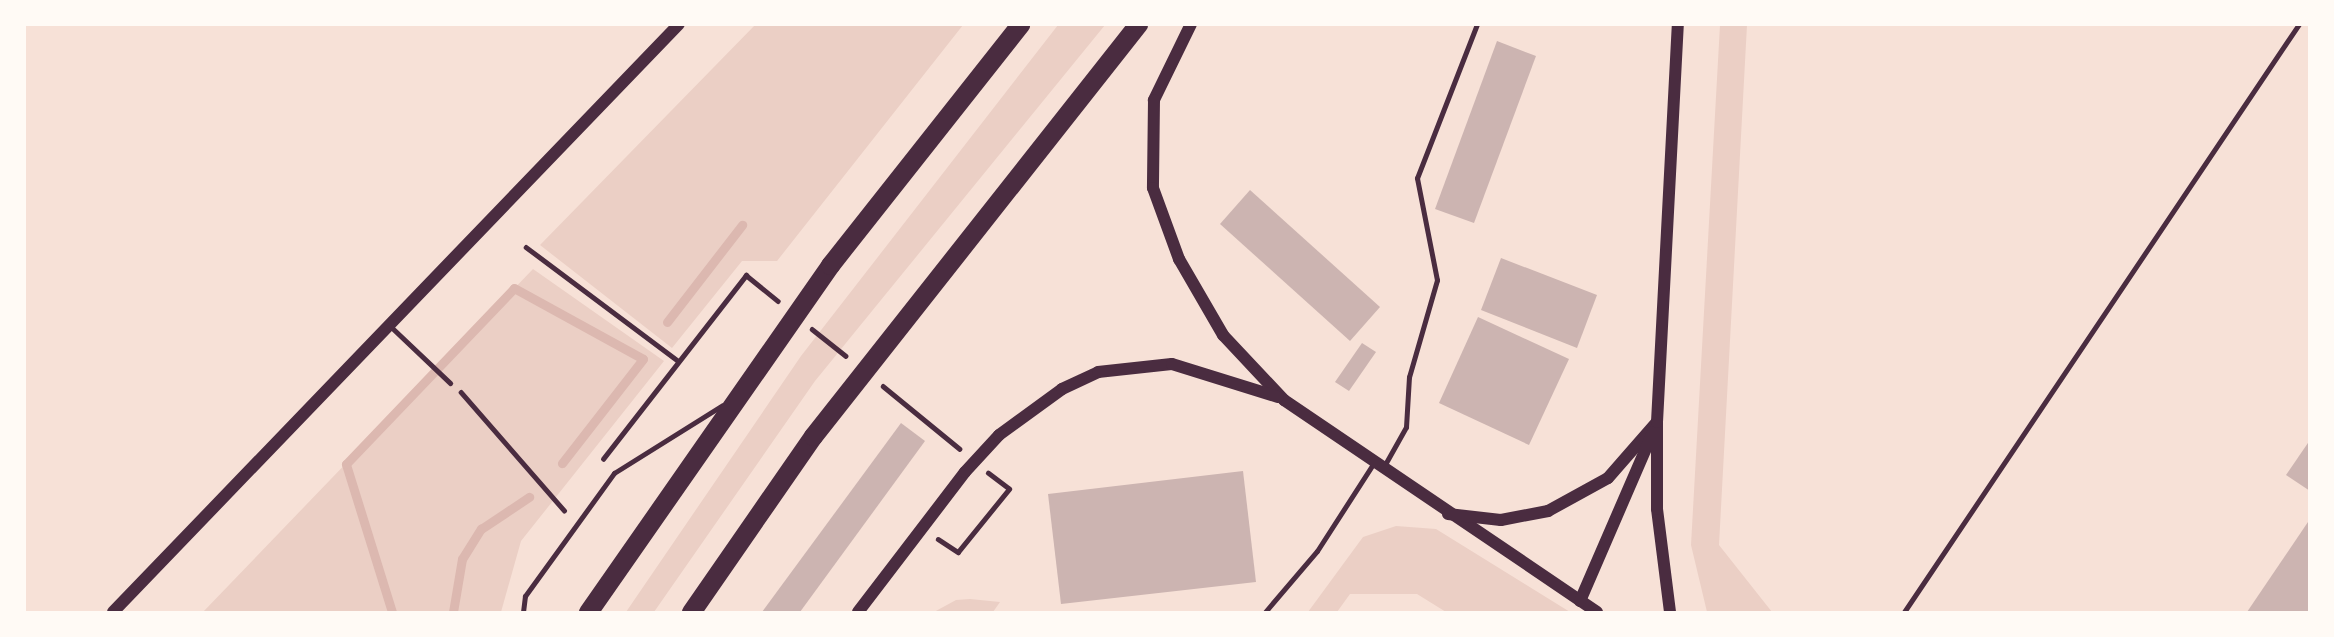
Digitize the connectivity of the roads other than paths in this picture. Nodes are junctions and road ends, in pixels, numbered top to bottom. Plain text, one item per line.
1 (680, 24) edge
2 (1020, 24) edge
3 (1138, 24) edge
4 (1191, 24) edge
5 (1477, 24) edge
6 (1678, 24) edge
7 (2299, 24) edge
8 (390, 326) junction
9 (450, 383) road end
10 (732, 400) junction
11 (1284, 400) junction
12 (1657, 422) junction
13 (1377, 468) junction
14 (1445, 513) junction
15 (1580, 601) junction
16 (113, 612) edge
17 (523, 612) edge
18 (588, 612) edge
19 (691, 612) edge
20 (858, 612) edge
21 (1265, 612) edge
22 (1597, 612) edge
23 (1670, 612) edge
24 (1904, 612) edge

1 - 8 street
2 - 10 highway
3 - 19 highway
4 - 11 street
5 - 13 lane
6 - 12 street
7 - 24 lane
8 - 9 lane
8 - 16 street
10 - 17 lane
10 - 18 highway
11 - 13 street
11 - 20 street
12 - 14 street
12 - 15 street
12 - 23 street
13 - 14 street
13 - 21 lane
14 - 15 street
15 - 22 street

